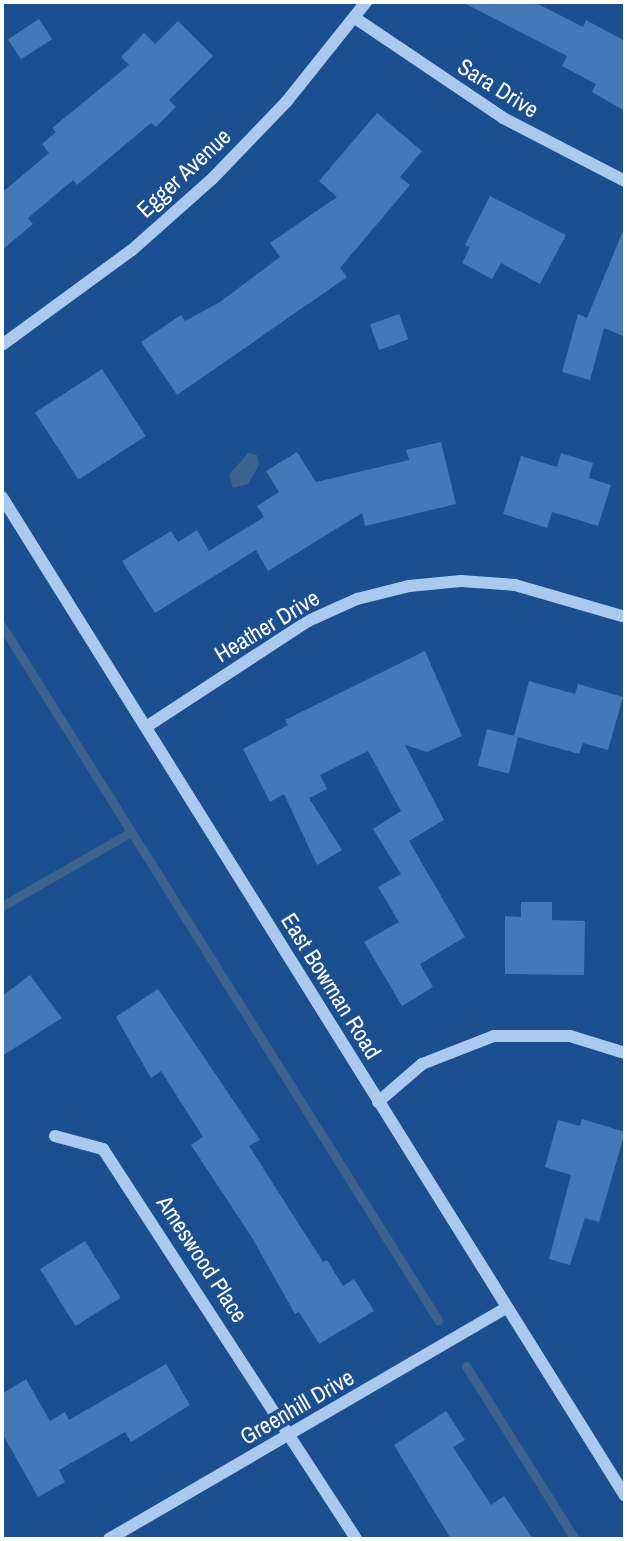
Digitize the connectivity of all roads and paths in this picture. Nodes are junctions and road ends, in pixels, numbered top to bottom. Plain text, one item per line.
1 (366, 2) edge
2 (355, 18) junction
3 (625, 181) edge
4 (2, 345) edge
5 (2, 496) edge
6 (625, 617) edge
7 (146, 727) junction
8 (625, 1053) edge
9 (378, 1102) junction
10 (55, 1136) dead end
11 (504, 1308) junction
12 (291, 1435) junction
13 (625, 1496) edge
14 (109, 1539) edge
15 (356, 1539) edge

1 - 2 street, Egger Avenue
2 - 3 street, Sara Drive
2 - 4 street, Egger Avenue
5 - 7 street, East Bowman Road
6 - 7 street, Heather Drive
7 - 9 street, East Bowman Road
8 - 9 street
9 - 11 street, East Bowman Road
10 - 12 street, Ameswood Place
11 - 12 street, Greenhill Drive
11 - 13 street, East Bowman Road
12 - 14 street, Greenhill Drive
12 - 15 street, Ameswood Place

